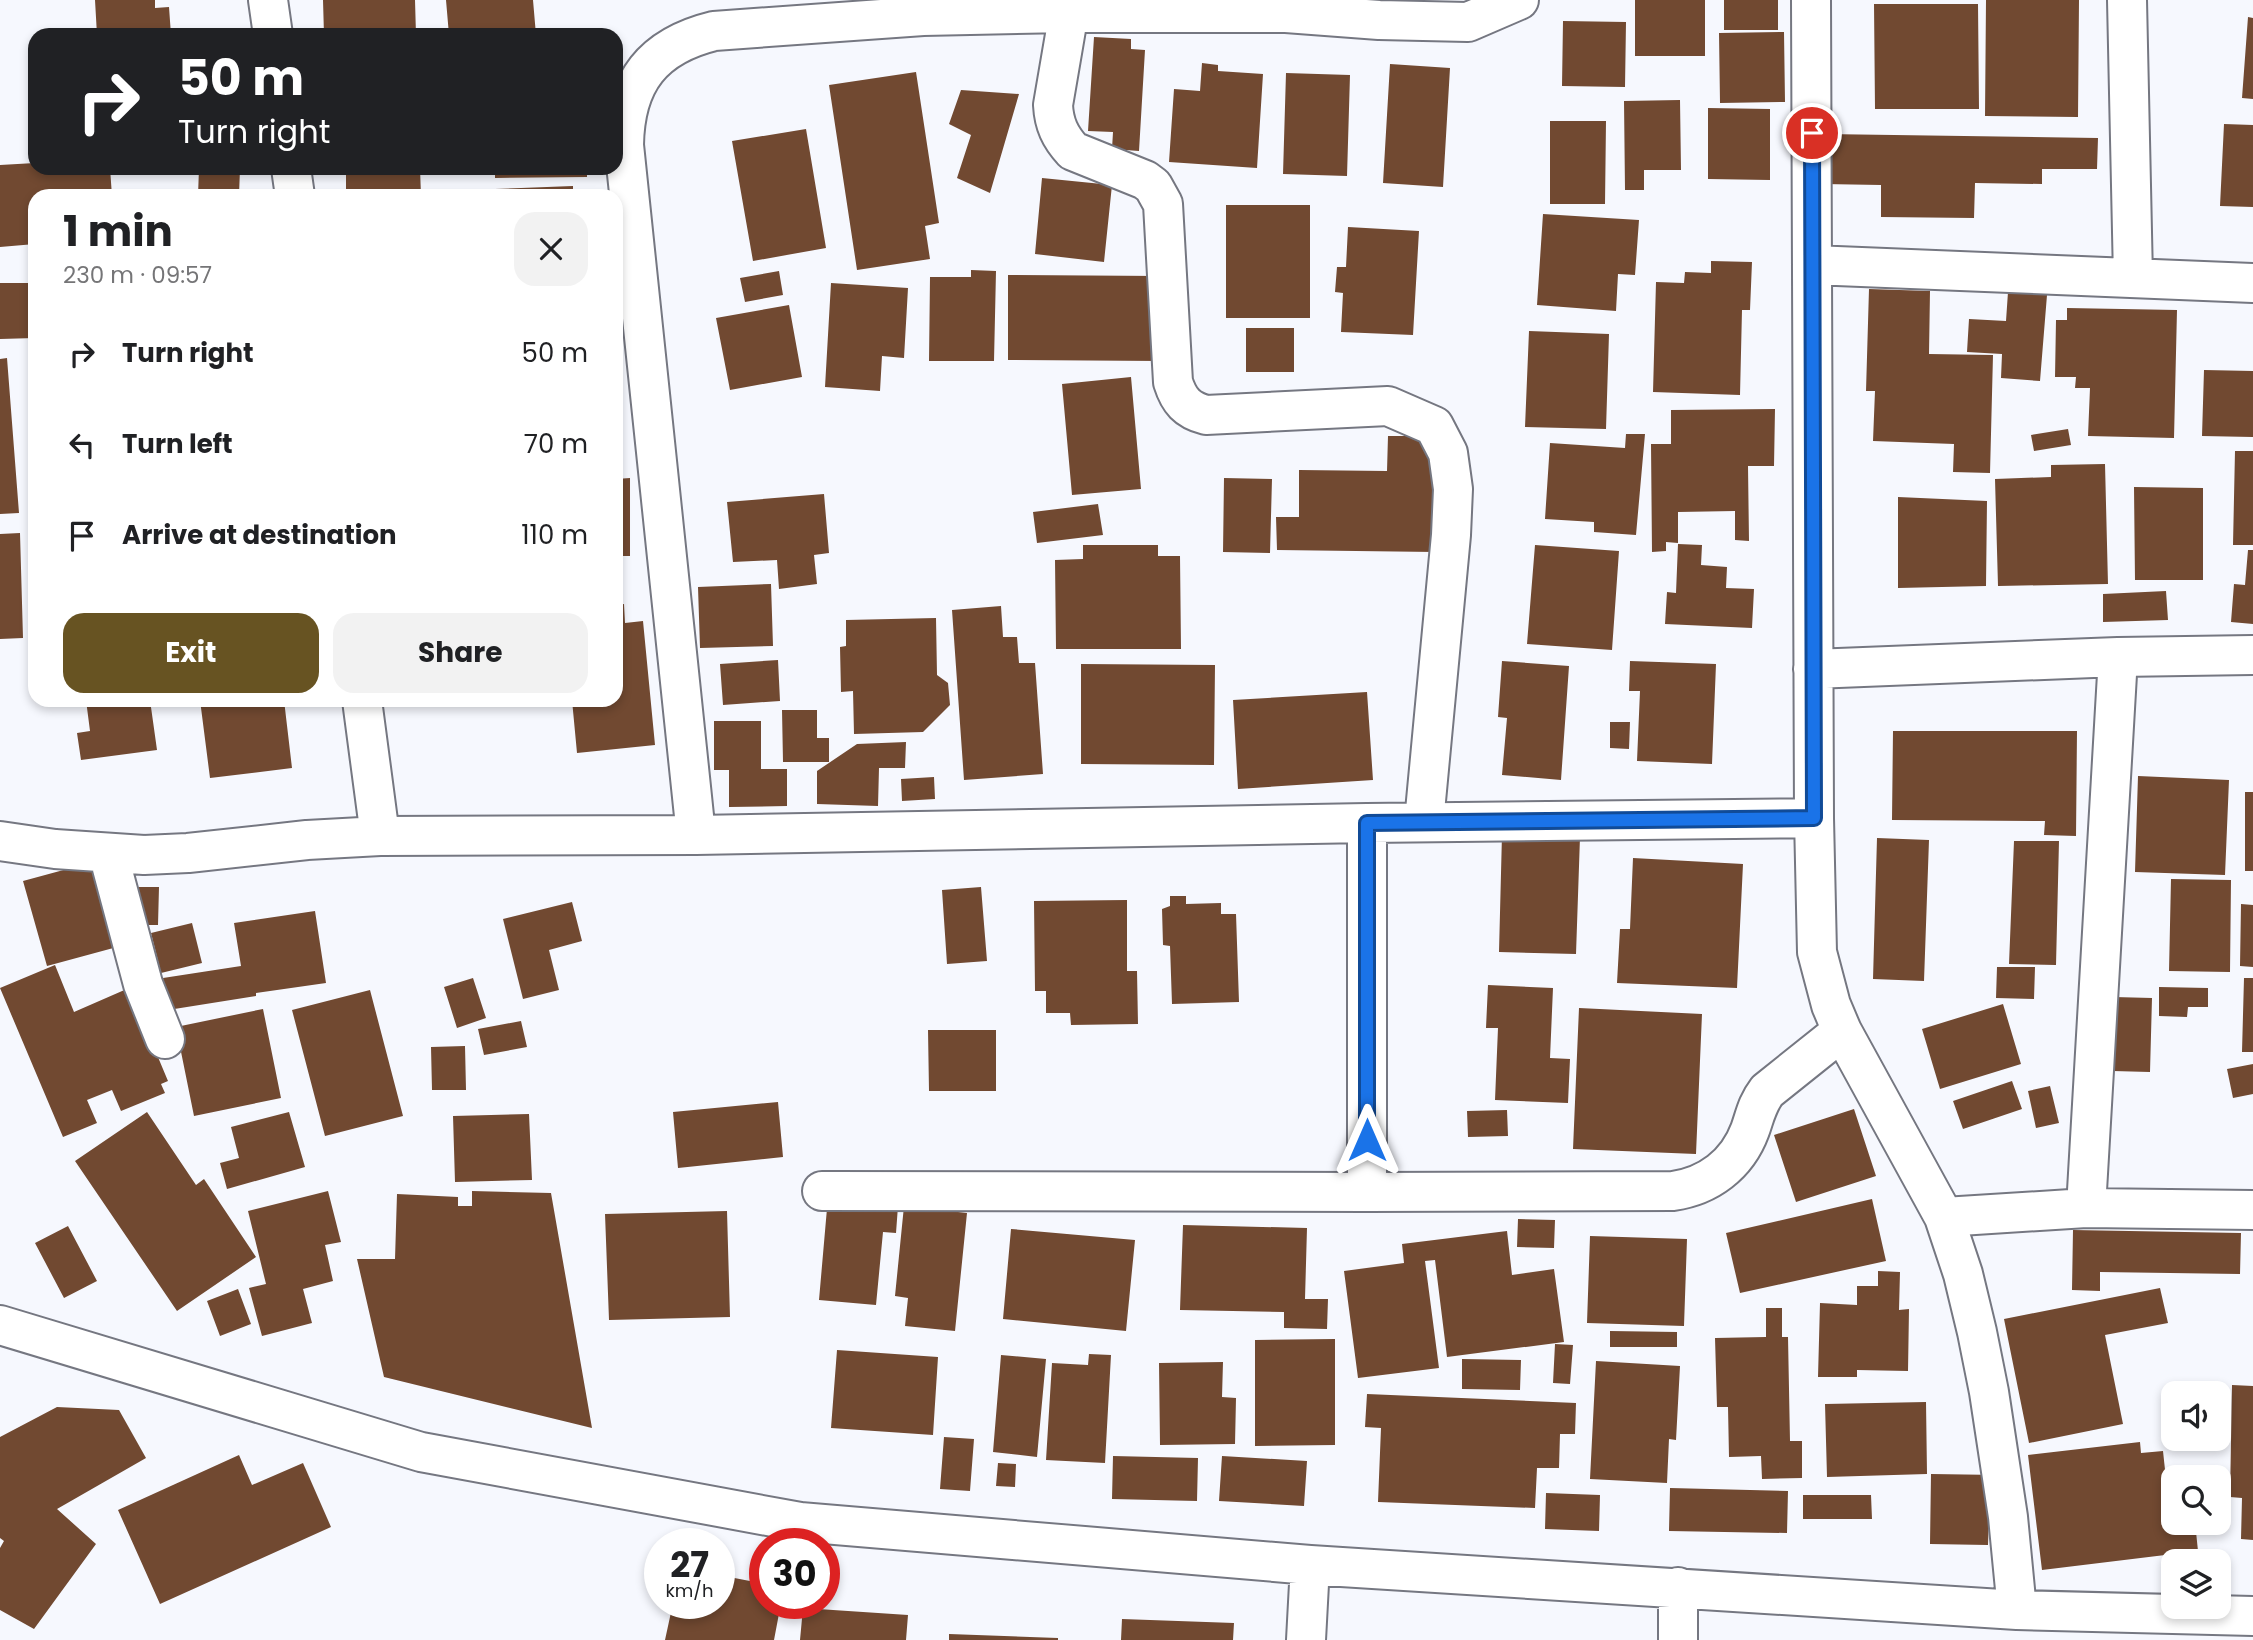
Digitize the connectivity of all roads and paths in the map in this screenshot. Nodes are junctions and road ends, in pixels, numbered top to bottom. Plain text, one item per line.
1 (268, 0) edge
2 (1520, 0) edge
3 (1811, 0) edge
4 (2127, 0) edge
5 (1069, 6) edge
6 (1286, 7) edge
7 (272, 28) edge
8 (1812, 265) junction
9 (2133, 278) junction
10 (2253, 283) edge
11 (2253, 655) edge
12 (2118, 657) junction
13 (1813, 669) junction
14 (363, 707) edge
15 (1814, 818) junction
16 (1424, 822) junction
17 (1367, 823) junction
18 (696, 835) junction
19 (380, 836) junction
20 (0, 841) edge
21 (108, 853) junction
22 (1842, 1031) junction
23 (164, 1039) dead end
24 (822, 1191) dead end
25 (1367, 1192) junction
26 (2086, 1208) junction
27 (2253, 1210) edge
28 (1944, 1217) junction
29 (0, 1325) edge
30 (1310, 1565) junction
31 (1678, 1587) junction
32 (2017, 1610) junction
33 (2253, 1616) edge
34 (1307, 1640) edge
35 (1678, 1640) edge

1 - 7 street
2 - 6 street
3 - 8 street
4 - 9 street
5 - 6 street
5 - 16 street
5 - 18 street
8 - 9 street
8 - 13 street
9 - 10 street
11 - 12 street
12 - 13 street
12 - 26 street
13 - 15 street
14 - 19 street
15 - 16 street
15 - 22 street
16 - 17 street
17 - 18 street
17 - 25 street
18 - 19 street
19 - 21 street
20 - 21 street
21 - 23 street
22 - 25 street
22 - 28 street
24 - 25 street
26 - 27 street
26 - 28 street
28 - 32 street
29 - 30 street
30 - 31 street
30 - 34 street
31 - 32 street
31 - 35 street
32 - 33 street

